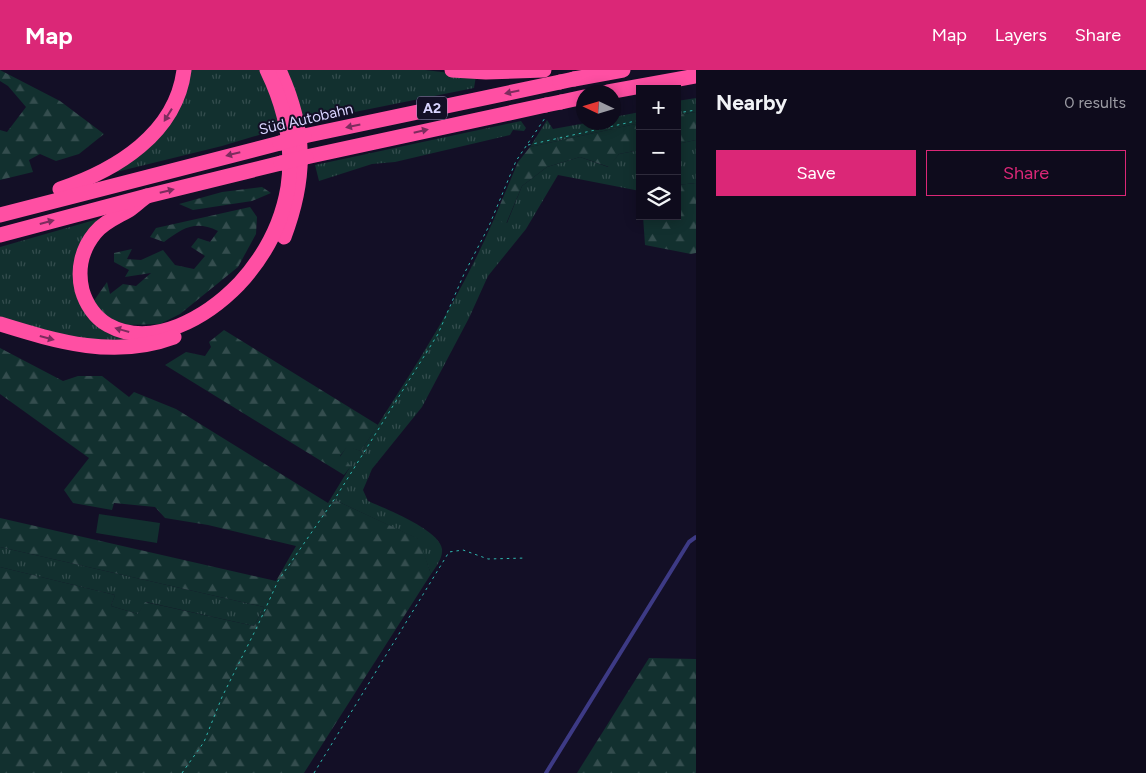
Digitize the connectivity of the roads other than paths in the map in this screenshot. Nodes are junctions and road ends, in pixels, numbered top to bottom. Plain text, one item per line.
1 (184, 70) edge
2 (267, 70) edge
3 (279, 70) edge
4 (452, 70) edge
5 (544, 70) edge
6 (623, 70) edge
7 (696, 76) edge
8 (621, 90) edge
9 (576, 99) edge
10 (147, 196) junction
11 (31, 206) junction
12 (0, 215) edge
13 (0, 235) edge
14 (0, 324) edge
15 (696, 537) edge
16 (546, 773) edge

1 -> 11 highway
2 -> 10 highway
14 -> 3 highway
4 - 5 highway
6 -> 11 highway, Süd Autobahn / A2, bridge
7 - 8 highway
10 -> 9 highway, A2, bridge
13 -> 10 highway, A2
11 - 12 highway, Süd Autobahn / A2
15 - 16 lane

